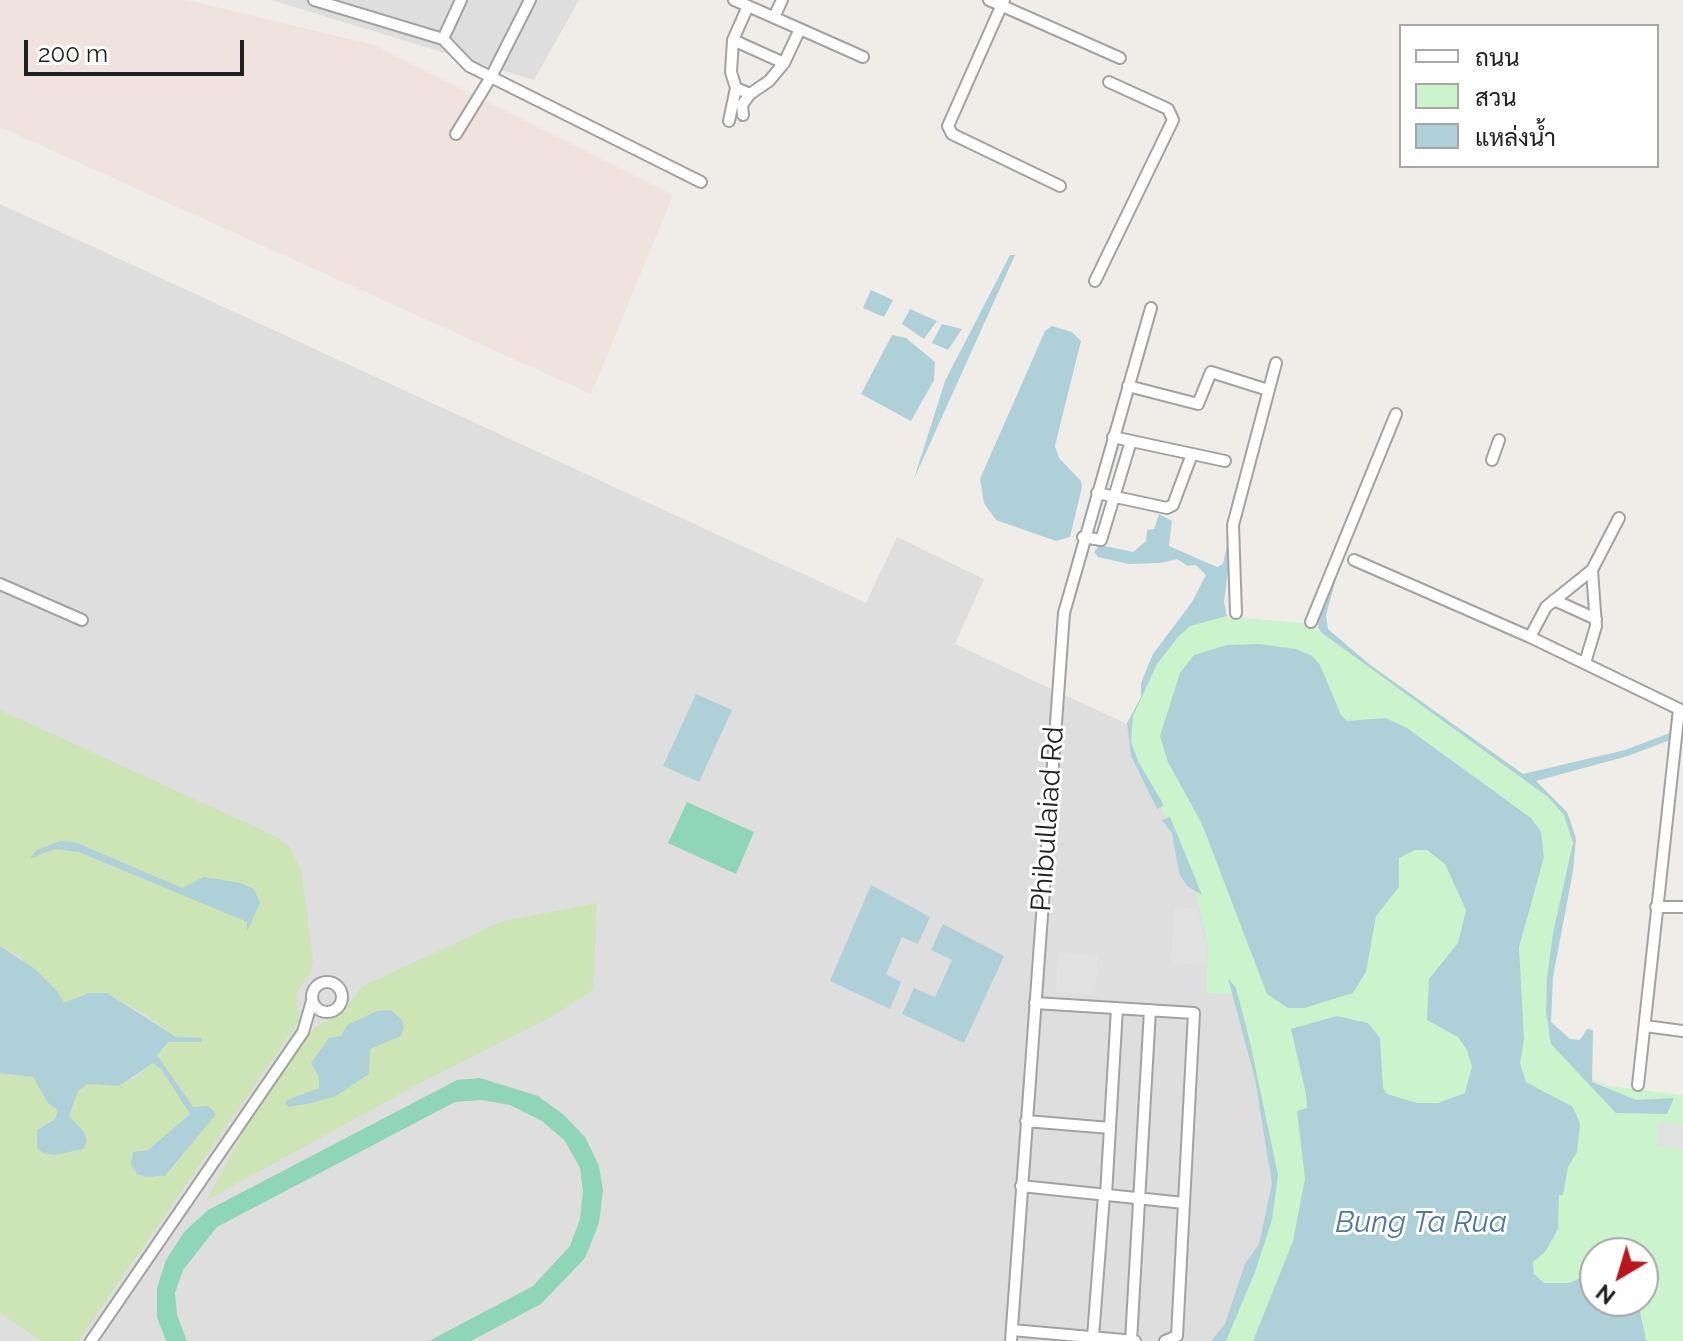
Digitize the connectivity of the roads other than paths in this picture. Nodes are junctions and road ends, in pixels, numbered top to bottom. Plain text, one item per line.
1 (314, 0) edge
2 (461, 0) edge
3 (530, 0) edge
4 (734, 0) edge
5 (782, 0) edge
6 (989, 0) edge
7 (1003, 3) edge
8 (357, 5) edge
9 (748, 6) junction
10 (774, 17) junction
11 (800, 29) junction
12 (443, 39) junction
13 (733, 40) junction
14 (863, 57) dead end
15 (1120, 58) dead end
16 (784, 63) junction
17 (491, 77) junction
18 (1109, 82) dead end
19 (736, 88) junction
20 (750, 94) junction
21 (743, 115) dead end
22 (729, 121) dead end
23 (456, 134) dead end
24 (701, 182) dead end
25 (1060, 186) dead end
26 (1095, 281) dead end
27 (1151, 308) dead end
28 (1276, 363) dead end
29 (1128, 386) junction
30 (1268, 390) junction
31 (1396, 414) dead end
32 (1113, 437) junction
33 (1499, 440) dead end
34 (1131, 441) junction
35 (1192, 454) junction
36 (1492, 460) dead end
37 (1225, 461) dead end
38 (1097, 493) junction
39 (1115, 497) junction
40 (1619, 518) dead end
41 (1083, 537) junction
42 (1354, 560) dead end
43 (1592, 570) junction
44 (0, 584) edge
45 (1554, 600) junction
46 (1236, 613) dead end
47 (1596, 619) junction
48 (82, 620) dead end
49 (1311, 622) dead end
50 (1530, 637) junction
51 (1585, 663) junction
52 (1656, 907) junction
53 (1683, 907) edge
54 (312, 1001) junction
55 (1035, 1003) junction
56 (1117, 1008) junction
57 (1150, 1010) junction
58 (326, 1012) junction
59 (1645, 1026) junction
60 (306, 1027) junction
61 (1683, 1031) edge
62 (1638, 1085) dead end
63 (1026, 1121) junction
64 (1110, 1128) junction
65 (1021, 1186) junction
66 (1105, 1195) junction
67 (1139, 1199) junction
68 (1184, 1203) junction
69 (1011, 1336) edge
70 (1093, 1337) junction
71 (91, 1341) edge
72 (1132, 1341) edge
73 (1165, 1341) edge

1 - 8 street
2 - 12 street
3 - 17 street
4 - 9 street
5 - 10 street
6 - 7 street
7 - 15 street
7 - 25 street
8 - 12 street
9 - 10 street
9 - 13 street
10 - 11 street
11 - 14 street
11 - 16 street
12 - 17 street
13 - 16 street
13 - 19 street
16 - 20 street
17 - 23 street
17 - 24 street
18 - 26 street
19 - 20 street
19 - 22 street
20 - 21 street
27 - 29 street, Phibullaiad Rd
28 - 30 street
29 - 30 street
29 - 32 street, Phibullaiad Rd
30 - 46 street
31 - 49 street
32 - 34 street
32 - 38 street, Phibullaiad Rd
33 - 36 street
34 - 35 street
34 - 39 street
35 - 37 street
35 - 39 street
38 - 39 street
38 - 41 street, Phibullaiad Rd
39 - 41 street
40 - 43 street
41 - 55 street, Phibullaiad Rd
42 - 50 street
43 - 45 street
43 - 47 street
44 - 48 street
45 - 47 street
45 - 50 street
47 - 51 street
50 - 51 street
51 - 52 street
52 - 53 street
52 - 59 street
54 - 58 street
54 - 58 street
54 - 60 street
55 - 56 street
55 - 63 street, Phibullaiad Rd
56 - 57 street
56 - 64 street
57 - 67 street
57 - 68 street
58 - 60 street
59 - 61 street
59 - 62 street
60 - 71 street
63 - 64 street
63 - 65 street, Phibullaiad Rd
64 - 66 street
65 - 66 street
65 - 69 street, Phibullaiad Rd
66 - 67 street
66 - 70 street
67 - 68 street
67 - 72 street
68 - 73 street
69 - 70 street
70 - 72 street

